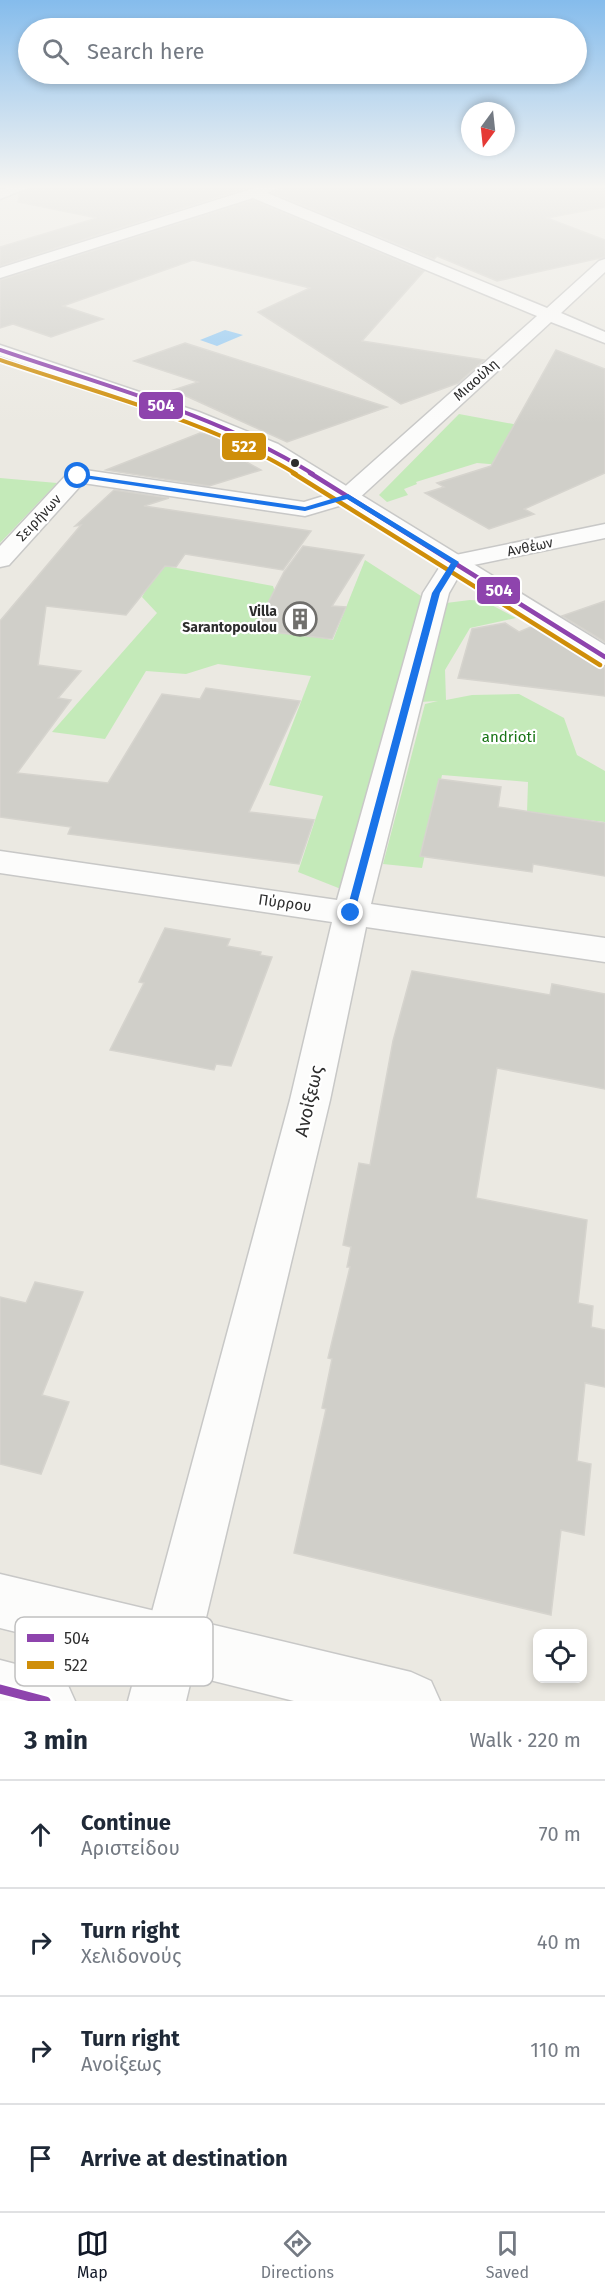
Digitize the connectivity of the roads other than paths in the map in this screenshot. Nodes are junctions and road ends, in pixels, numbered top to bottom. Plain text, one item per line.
1 (27, 264) edge
2 (430, 264) edge
3 (605, 264) edge
4 (0, 273) edge
5 (550, 314) junction
6 (605, 338) edge
7 (0, 350) edge
8 (348, 496) junction
9 (605, 531) edge
10 (0, 560) edge
11 (455, 562) junction
12 (605, 657) edge
13 (0, 862) edge
14 (351, 913) junction
15 (605, 950) edge
16 (0, 1601) edge
17 (66, 1617) edge
18 (180, 1617) edge
19 (213, 1653) edge
20 (161, 1686) edge
21 (0, 1689) edge
22 (46, 1701) edge
23 (157, 1701) edge
24 (411, 1701) edge

1 - 4 street
2 - 5 street
3 - 5 street, Μιαούλη
5 - 6 street
5 - 8 street, Μιαούλη
7 - 8 street
8 - 10 street, Σειρήνων
8 - 11 street
9 - 11 street, Ανθέων
11 - 12 street
11 - 14 street, Ανοίξεως
13 - 14 street, Πύρρου
14 - 15 street, Πύρρου
14 - 18 street, Ανοίξεως
16 - 17 street
19 - 24 street
20 - 23 street, Ανοίξεως
21 - 22 street

